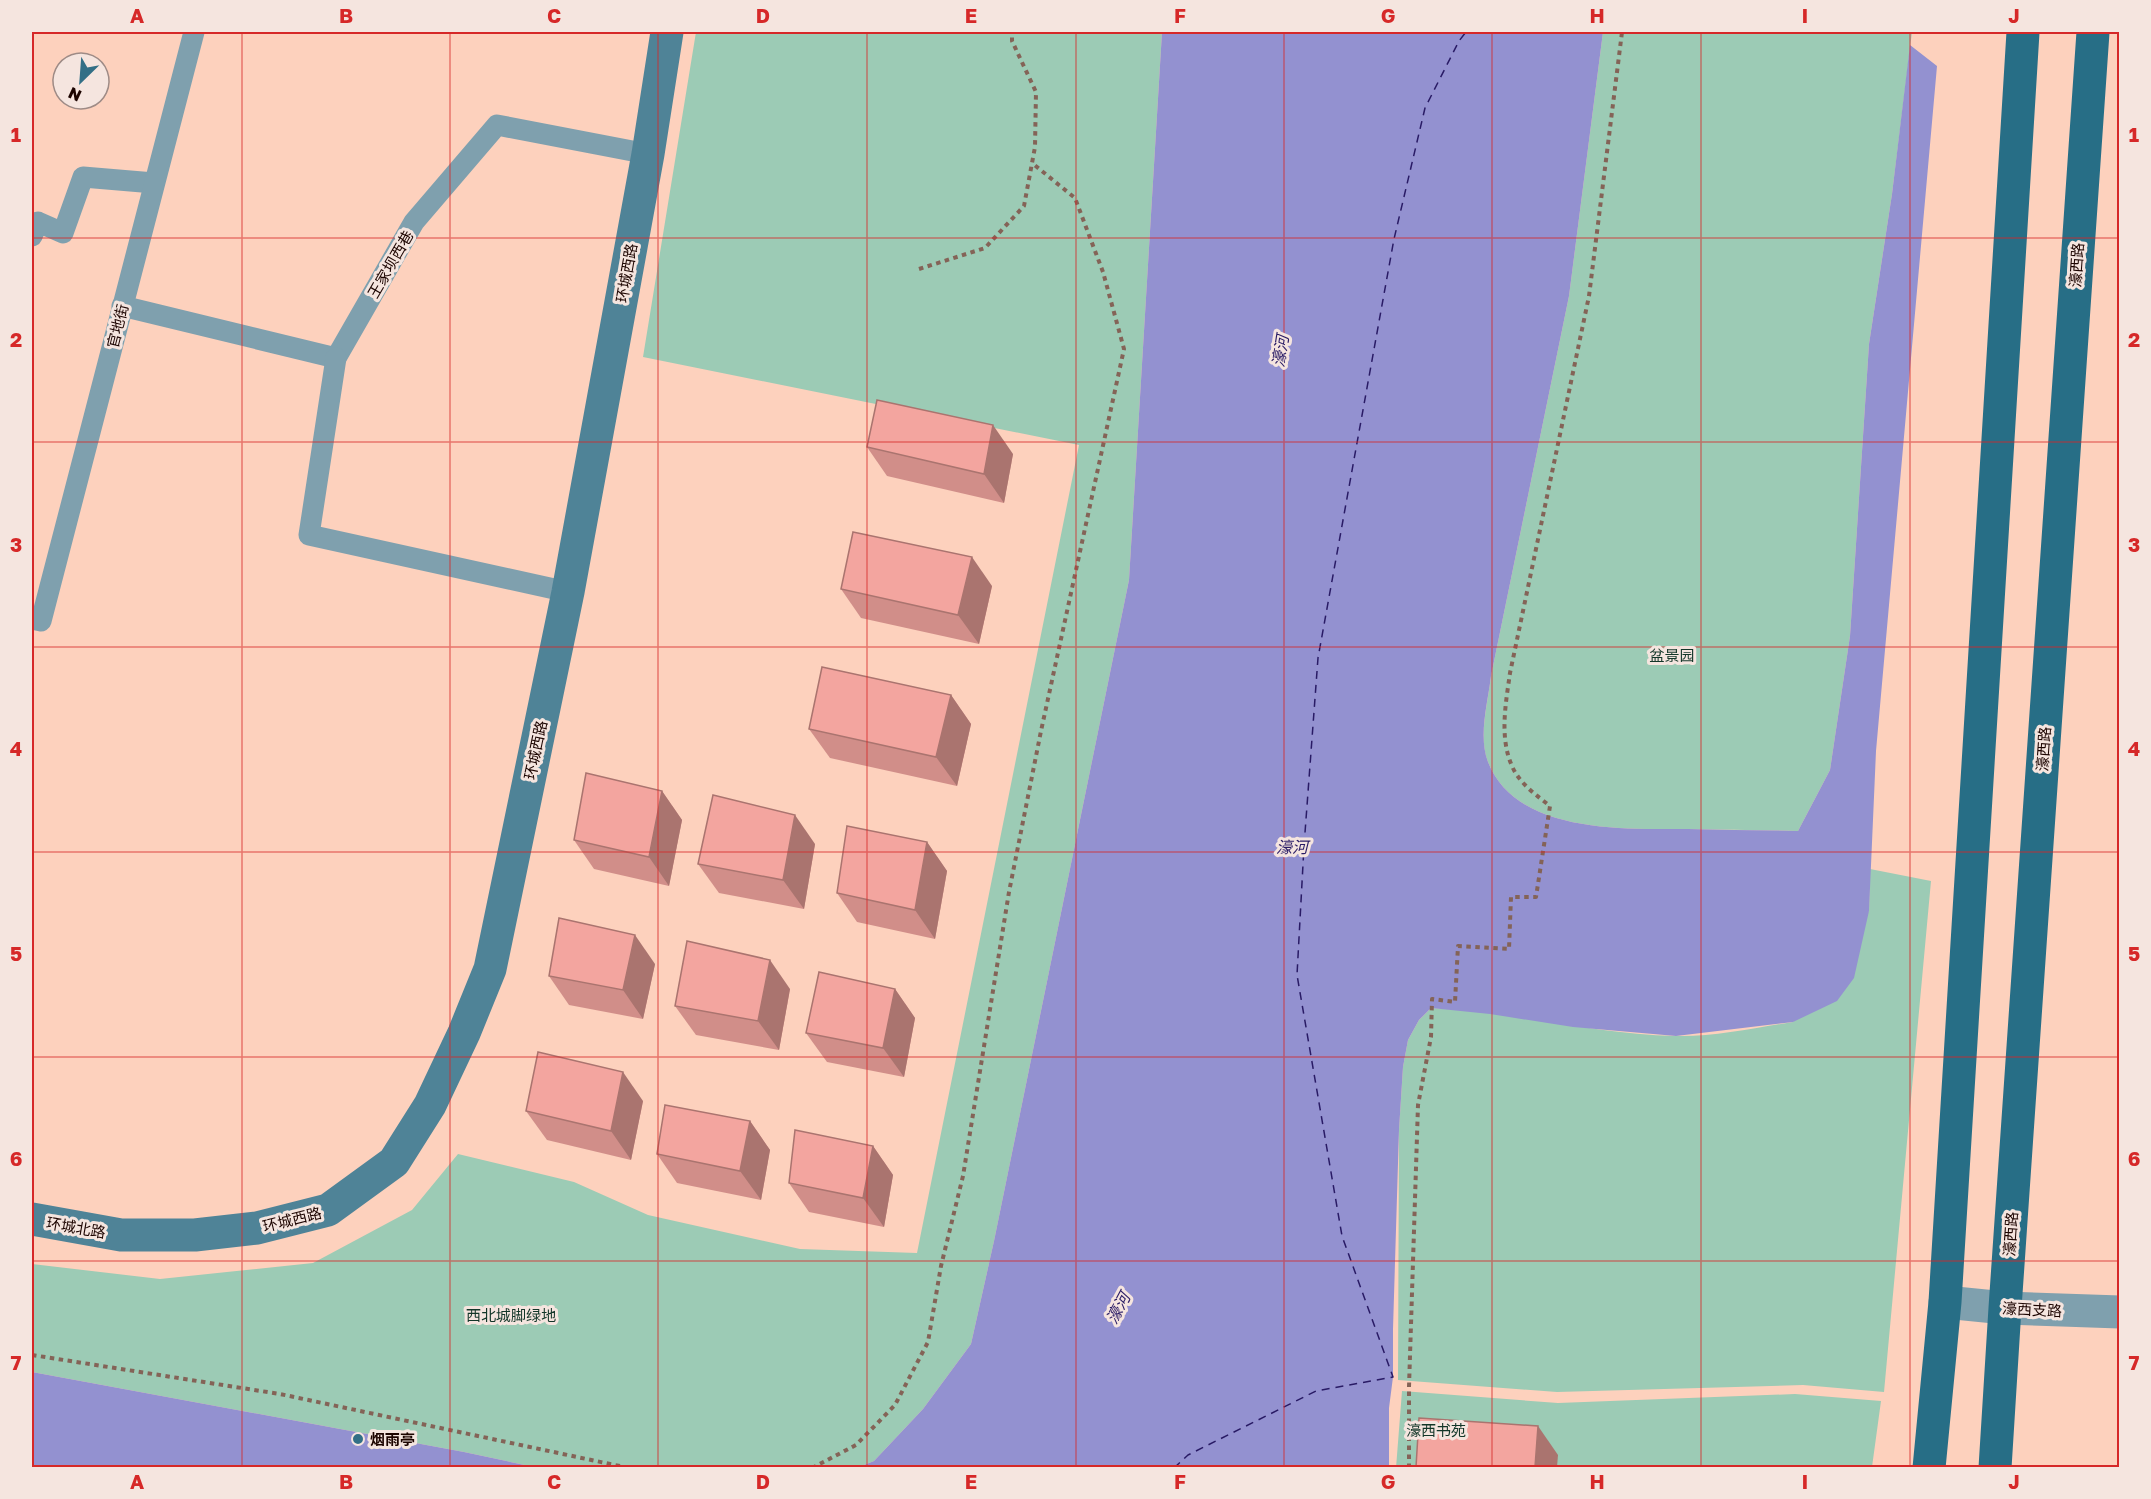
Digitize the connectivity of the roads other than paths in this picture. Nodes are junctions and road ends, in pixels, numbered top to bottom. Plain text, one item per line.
1 (194, 32) edge
2 (667, 32) edge
3 (2023, 32) edge
4 (2093, 32) edge
5 (648, 154) junction
6 (154, 183) junction
7 (32, 236) edge
8 (122, 306) junction
9 (336, 358) junction
10 (568, 592) junction
11 (36, 620) edge
12 (32, 1219) edge
13 (121, 1235) joint
14 (1945, 1302) junction
15 (2005, 1308) junction
16 (2120, 1312) edge
17 (1929, 1467) edge
18 (1995, 1467) edge

1 - 6 lane, 官地街
2 - 5 street, 环城西路
3 - 14 main road
4 - 15 main road, 濠西路
5 - 9 lane, 王家坝西巷
5 - 10 street, 环城西路
6 - 7 lane
6 - 8 lane, 官地街
8 - 9 lane
8 - 11 lane, 官地街
9 - 10 lane
10 - 13 street, 环城西路
12 - 13 street, 环城北路
14 - 15 street, 濠西支路
14 - 17 main road
15 - 16 street, 濠西支路
15 - 18 main road, 濠西路

